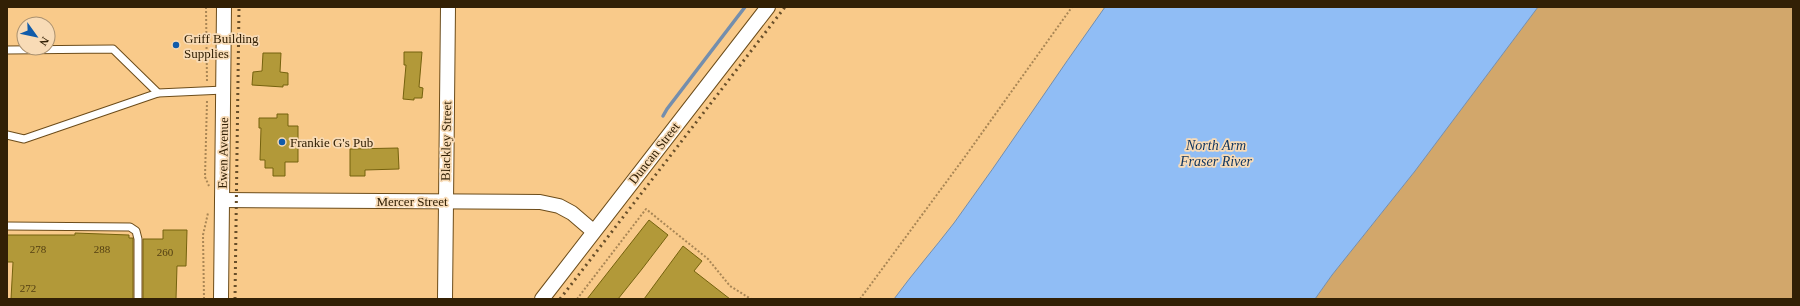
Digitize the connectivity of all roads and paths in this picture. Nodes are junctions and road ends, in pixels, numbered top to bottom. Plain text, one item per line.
1 (206, 7) edge
2 (224, 7) edge
3 (448, 7) edge
4 (768, 7) edge
5 (1072, 7) edge
6 (7, 50) edge
7 (207, 78) dead end
8 (224, 90) junction
9 (158, 93) junction
10 (207, 102) dead end
11 (7, 135) edge
12 (211, 191) dead end
13 (222, 200) junction
14 (445, 201) junction
15 (208, 212) dead end
16 (7, 226) edge
17 (593, 231) junction
18 (138, 299) edge
19 (204, 299) edge
20 (221, 299) edge
21 (445, 299) edge
22 (542, 299) edge
23 (577, 299) edge
24 (751, 299) edge
25 (860, 299) edge

1 - 7 path
2 - 8 street, Ewen Avenue
3 - 14 street, Blackley Street
4 - 17 street, Duncan Street
5 - 25 path
6 - 9 lane
8 - 9 lane
8 - 13 street, Ewen Avenue
9 - 11 lane
10 - 12 path
13 - 14 street, Mercer Street
13 - 20 street, Ewen Avenue
14 - 17 street, Mercer Street
14 - 21 street, Blackley Street
15 - 19 path
16 - 18 lane
17 - 22 street, Duncan Street
23 - 24 path

